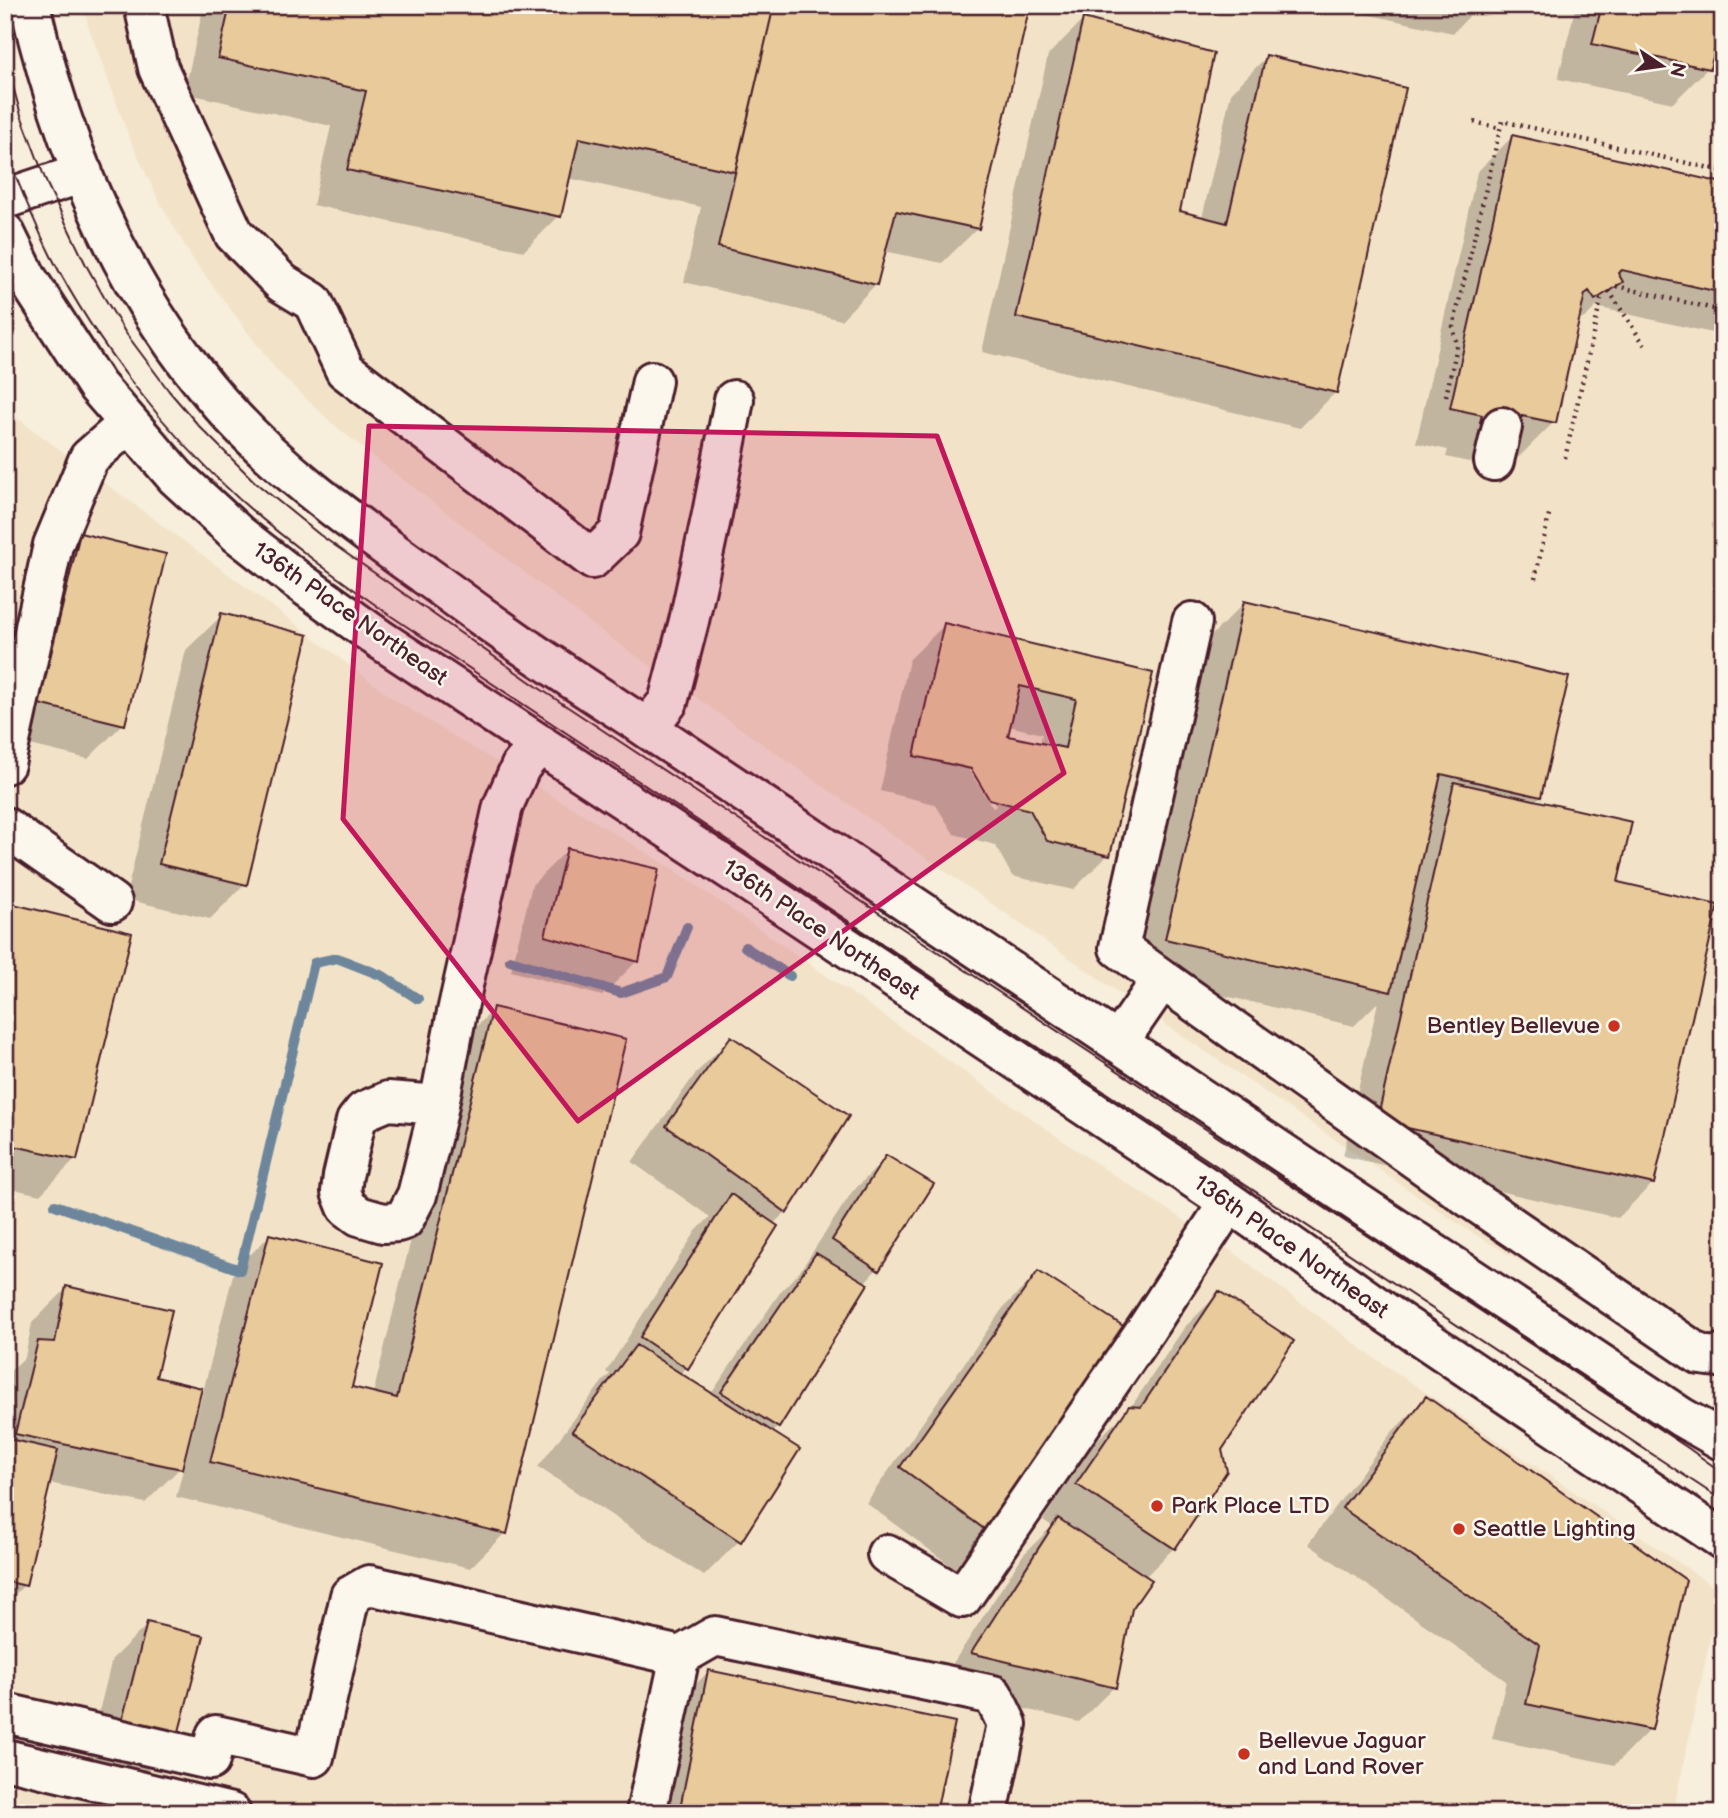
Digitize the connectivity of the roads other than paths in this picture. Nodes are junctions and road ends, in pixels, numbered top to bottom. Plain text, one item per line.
1 (30, 5) edge
2 (144, 5) edge
3 (83, 173) junction
4 (5, 199) edge
5 (5, 233) edge
6 (652, 381) dead end
7 (734, 400) dead end
8 (129, 423) junction
9 (1192, 622) dead end
10 (647, 728) junction
11 (540, 744) junction
12 (5, 764) edge
13 (5, 827) edge
14 (112, 902) dead end
15 (1162, 979) junction
16 (1118, 1043) junction
17 (439, 1105) dead end
18 (1229, 1202) junction
19 (1723, 1353) edge
20 (1723, 1441) edge
21 (1723, 1540) edge
22 (887, 1554) dead end
23 (680, 1656) junction
24 (5, 1713) edge
25 (5, 1759) edge
26 (231, 1813) edge
27 (646, 1813) edge
28 (988, 1813) edge

1 - 3 street
2 - 6 street
3 - 4 street
3 - 10 street
5 - 8 street, 136th Place Northeast
7 - 10 street
8 - 11 street, 136th Place Northeast
8 - 12 street
9 - 15 street
10 - 16 street
11 - 17 street
11 - 18 street, 136th Place Northeast
13 - 14 street
15 - 16 street
15 - 19 street
16 - 20 street
18 - 21 street, 136th Place Northeast
18 - 22 street
23 - 24 street
23 - 27 street
23 - 28 street
25 - 26 street

